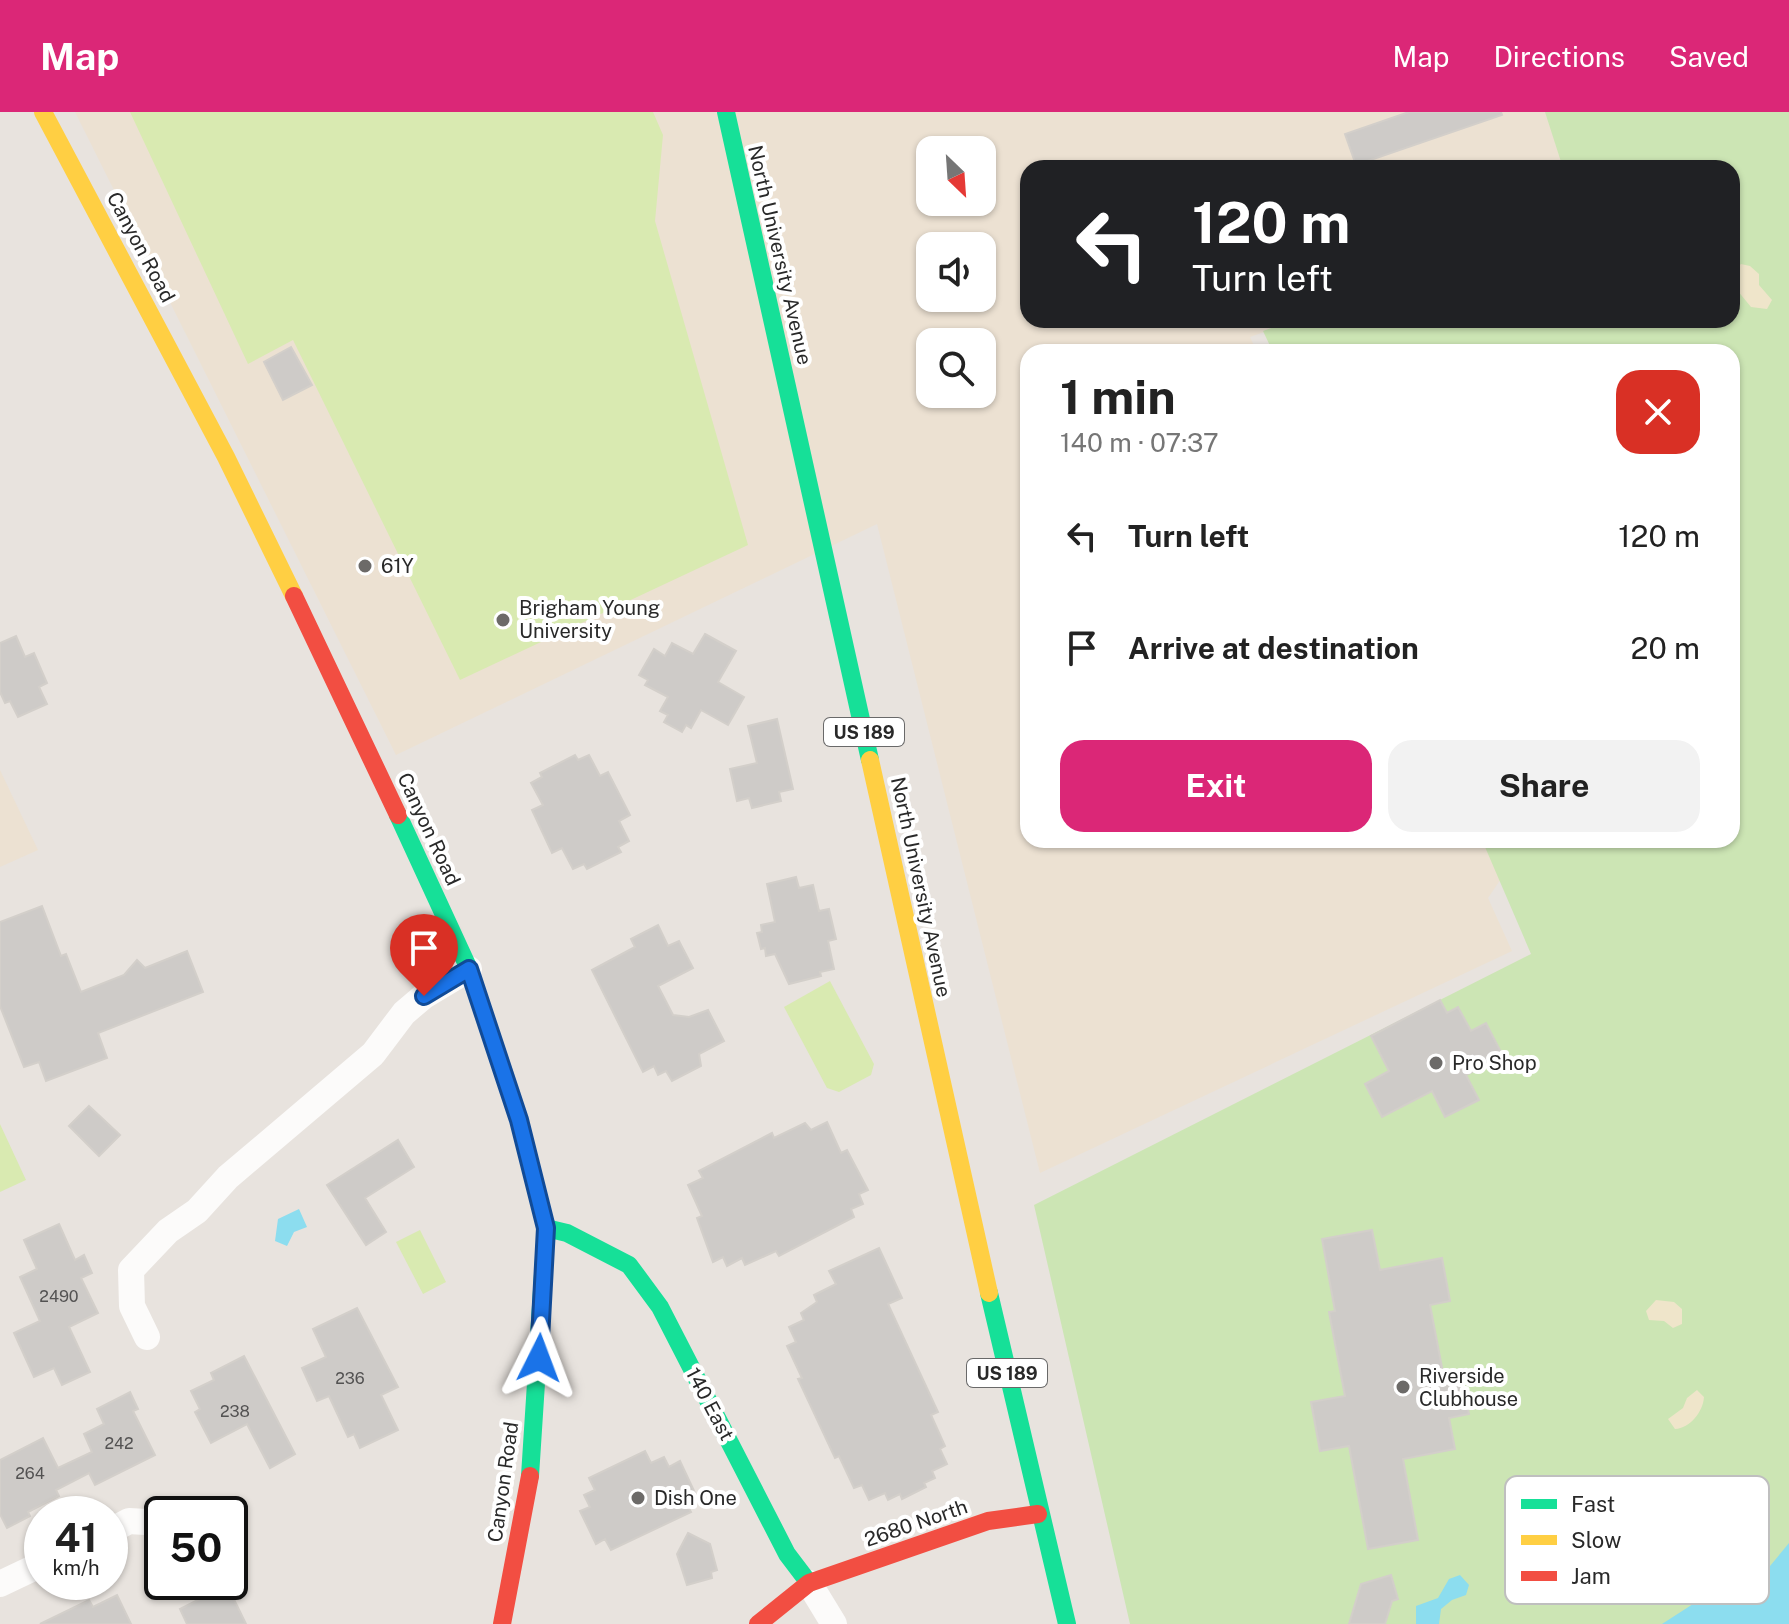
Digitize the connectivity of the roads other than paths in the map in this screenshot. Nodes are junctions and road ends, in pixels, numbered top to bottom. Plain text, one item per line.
1 (43, 112) edge
2 (726, 112) edge
3 (469, 969) junction
4 (546, 1228) junction
5 (147, 1337) dead end
6 (1038, 1514) junction
7 (24, 1573) edge
8 (809, 1583) junction
9 (0, 1584) edge
10 (502, 1624) edge
11 (758, 1624) edge
12 (834, 1624) edge
13 (1067, 1624) edge

1 - 3 main road, Canyon Road
2 - 6 main road, North University Avenue / US 189
3 - 4 main road, Canyon Road
3 - 5 street
4 - 8 main road, 140 East
4 - 10 main road, Canyon Road
6 - 8 main road, 2680 North
6 - 13 main road, North University Avenue / US 189
7 - 9 street
8 - 11 main road, 2680 North
8 - 12 street, 140 East

